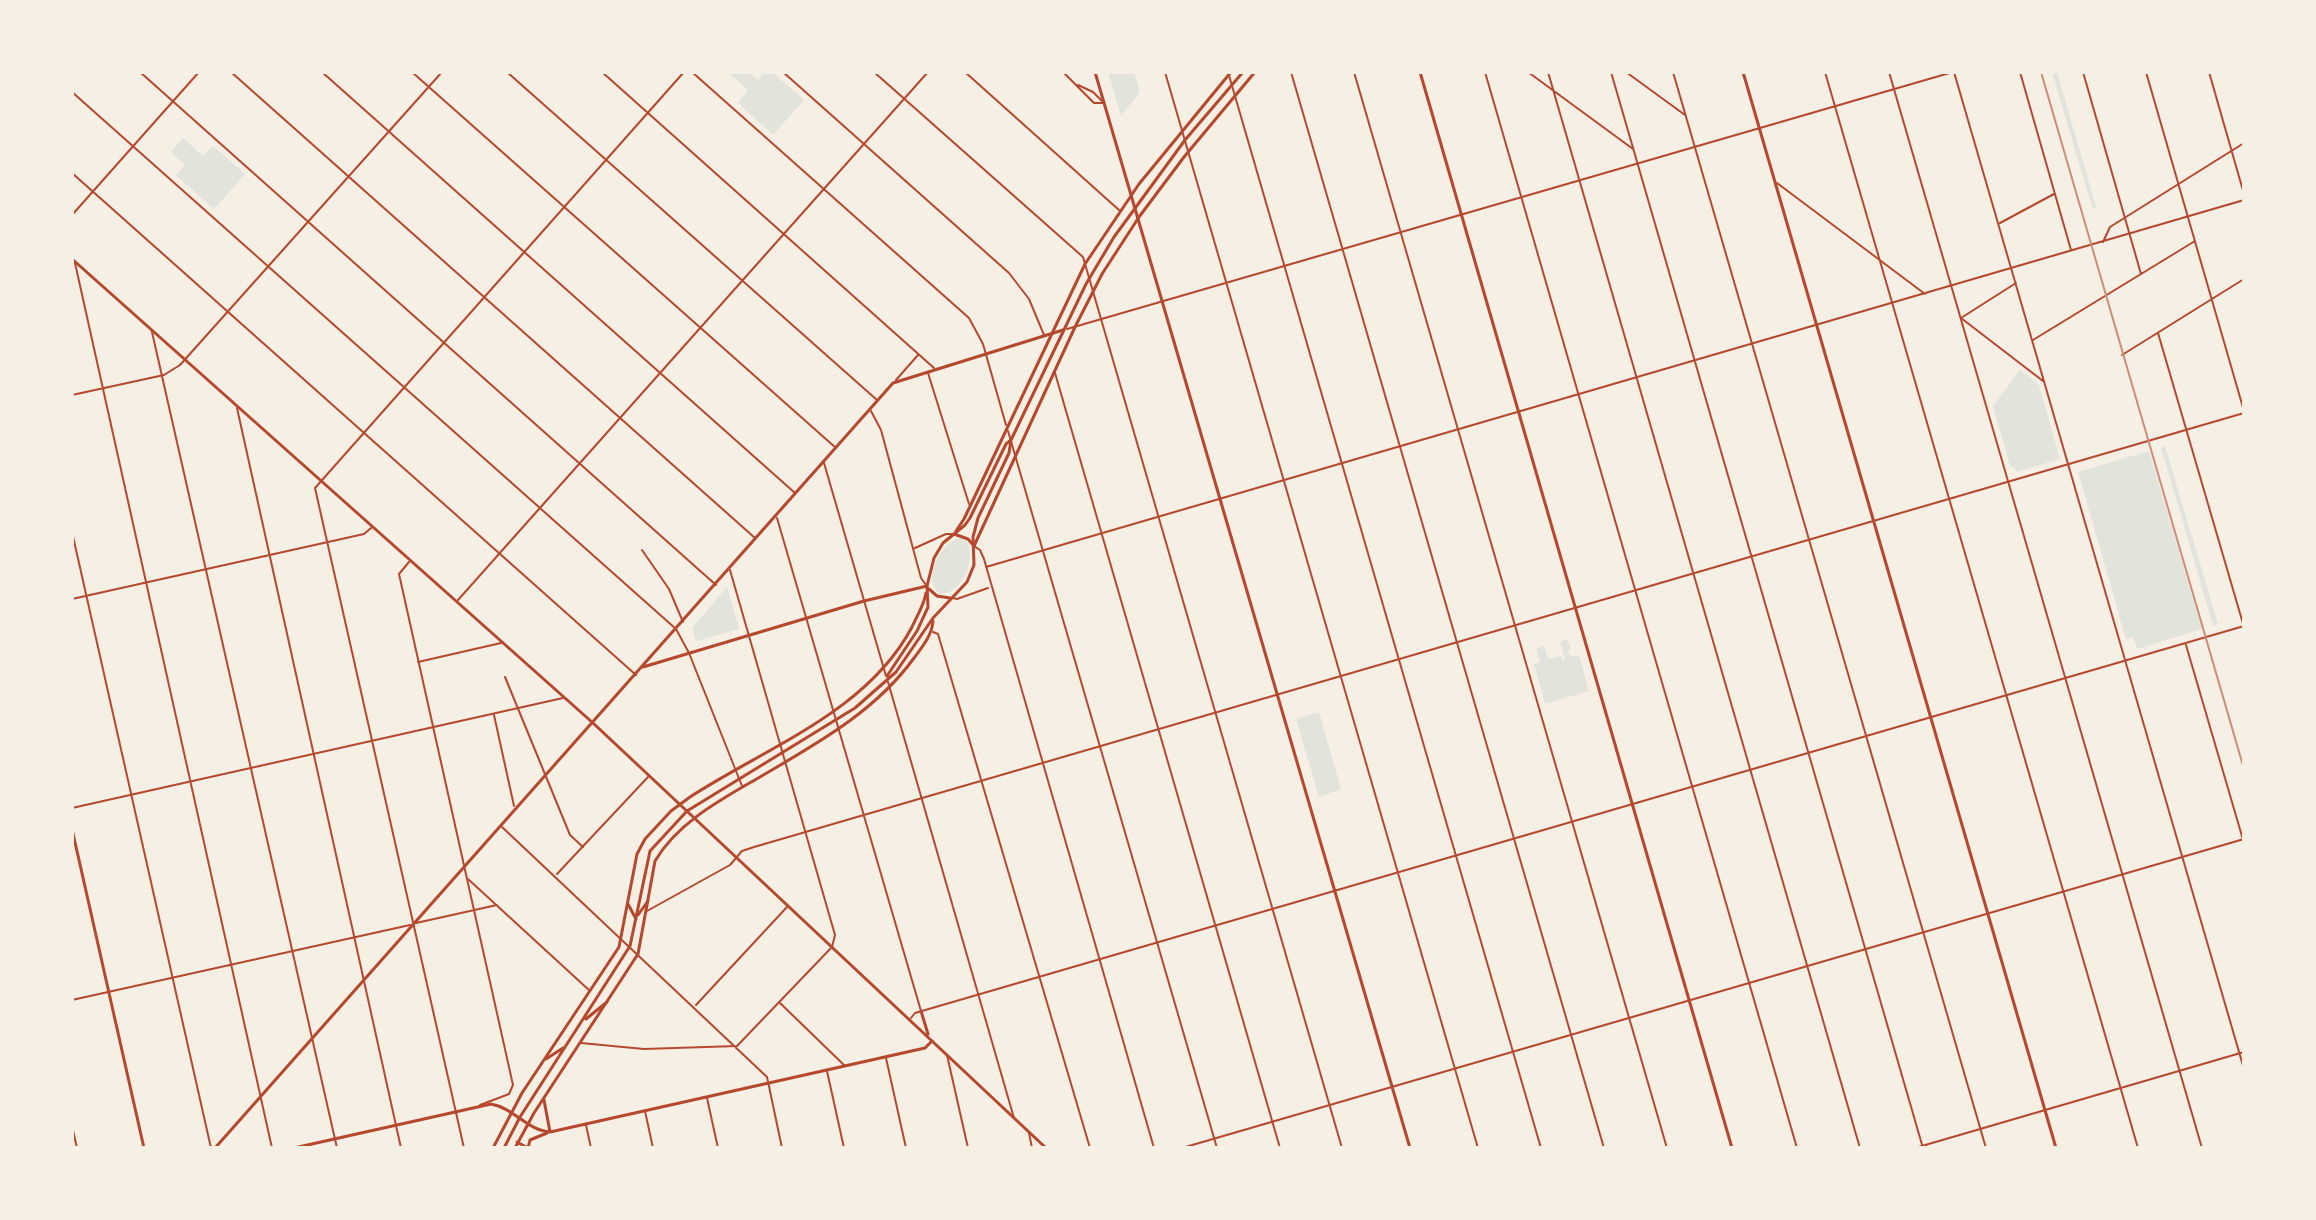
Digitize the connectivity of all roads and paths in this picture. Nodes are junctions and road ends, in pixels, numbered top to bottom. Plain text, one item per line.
1 (140, 72) edge
2 (199, 72) edge
3 (231, 72) edge
4 (322, 72) edge
5 (412, 72) edge
6 (442, 72) edge
7 (507, 72) edge
8 (602, 72) edge
9 (684, 72) edge
10 (692, 72) edge
11 (783, 72) edge
12 (874, 72) edge
13 (928, 72) edge
14 (965, 72) edge
15 (1063, 72) edge
16 (1095, 72) edge
17 (1165, 72) edge
18 (1243, 72) edge
19 (1255, 72) edge
20 (1291, 72) edge
21 (1354, 72) edge
22 (1420, 72) edge
23 (1485, 72) edge
24 (1528, 72) edge
25 (1548, 72) edge
26 (1611, 72) edge
27 (1626, 72) edge
28 (1673, 72) edge
29 (1743, 72) edge
30 (1825, 72) edge
31 (1889, 72) edge
32 (1954, 72) edge
33 (2020, 72) edge
34 (2083, 72) edge
35 (2146, 72) edge
36 (2209, 72) edge
37 (1229, 73) edge
38 (1077, 85) junction
39 (1232, 85) junction
40 (429, 87) junction
41 (1894, 89) junction
42 (1553, 90) junction
43 (72, 92) edge
44 (1234, 96) junction
45 (904, 99) junction
46 (173, 101) junction
47 (1104, 103) junction
48 (1835, 106) junction
49 (648, 113) junction
50 (1686, 116) junction
51 (1760, 129) junction
52 (1182, 130) junction
53 (389, 131) junction
54 (1185, 140) junction
55 (2244, 143) edge
56 (864, 144) junction
57 (133, 146) junction
58 (1695, 147) junction
59 (1633, 149) junction
60 (1188, 151) junction
61 (2232, 151) junction
62 (606, 160) junction
63 (1637, 164) junction
64 (72, 173) edge
65 (349, 176) junction
66 (1579, 181) junction
67 (1776, 183) junction
68 (2178, 184) junction
69 (824, 189) junction
70 (93, 191) junction
71 (1132, 193) junction
72 (2055, 193) junction
73 (2244, 194) edge
74 (1521, 197) junction
75 (2244, 200) edge
76 (1135, 205) junction
77 (564, 207) junction
78 (1120, 211) junction
79 (72, 215) edge
80 (1461, 215) junction
81 (1139, 217) junction
82 (2125, 217) junction
83 (2188, 217) junction
84 (308, 221) junction
85 (1999, 224) junction
86 (1401, 232) junction
87 (783, 234) junction
88 (2130, 234) junction
89 (2195, 241) junction
90 (2103, 242) junction
91 (1342, 249) junction
92 (2072, 251) junction
93 (524, 252) junction
94 (1879, 259) junction
95 (74, 261) edge
96 (1085, 264) junction
97 (1285, 266) junction
98 (268, 267) junction
99 (2012, 268) junction
100 (2141, 274) junction
101 (1089, 278) junction
102 (2244, 279) edge
103 (742, 281) junction
104 (1227, 283) junction
105 (2016, 283) junction
106 (1951, 286) junction
107 (1093, 292) junction
108 (1925, 294) junction
109 (484, 297) junction
110 (2212, 299) junction
111 (1164, 301) junction
112 (1892, 303) junction
113 (228, 312) junction
114 (1961, 318) junction
115 (1102, 319) junction
116 (1817, 325) junction
117 (1075, 327) junction
118 (700, 328) junction
119 (1064, 330) junction
120 (152, 331) junction
121 (2158, 333) junction
122 (1050, 334) junction
123 (1044, 336) junction
124 (2032, 341) junction
125 (444, 342) junction
126 (1752, 344) junction
127 (985, 353) junction
128 (919, 354) junction
129 (2122, 355) dead end
130 (185, 360) junction
131 (1695, 361) junction
132 (935, 369) junction
133 (928, 372) junction
134 (660, 373) junction
135 (1055, 373) junction
136 (162, 376) junction
137 (1636, 378) junction
138 (2044, 382) junction
139 (893, 383) junction
140 (404, 387) junction
141 (102, 389) junction
142 (1578, 394) junction
143 (72, 395) edge
144 (878, 401) junction
145 (237, 406) junction
146 (871, 411) junction
147 (1518, 412) junction
148 (2244, 412) edge
149 (620, 418) junction
150 (1007, 425) junction
151 (1458, 429) junction
152 (2187, 430) junction
153 (363, 432) junction
154 (1011, 440) junction
155 (1400, 446) junction
156 (836, 449) junction
157 (1015, 454) junction
158 (580, 463) junction
159 (824, 463) junction
160 (1342, 463) junction
161 (2068, 464) junction
162 (321, 480) junction
163 (1284, 480) junction
164 (2008, 482) junction
165 (796, 494) junction
166 (1221, 498) junction
167 (1949, 499) junction
168 (970, 505) junction
169 (539, 508) junction
170 (776, 516) junction
171 (1159, 516) junction
172 (1874, 521) junction
173 (372, 528) junction
174 (72, 532) edge
175 (1101, 533) junction
176 (953, 534) junction
177 (756, 539) junction
178 (1809, 540) junction
179 (327, 542) junction
180 (974, 546) junction
181 (914, 548) junction
182 (642, 550) dead end
183 (1043, 550) junction
184 (499, 553) junction
185 (268, 555) junction
186 (1751, 557) junction
187 (409, 561) junction
188 (986, 567) junction
189 (207, 569) junction
190 (730, 570) junction
191 (1694, 574) junction
192 (146, 583) junction
193 (716, 585) junction
194 (927, 586) junction
195 (990, 587) junction
196 (1635, 591) junction
197 (86, 596) junction
198 (951, 598) junction
199 (72, 599) edge
200 (864, 601) junction
201 (456, 602) junction
202 (1575, 608) junction
203 (806, 618) junction
204 (933, 618) junction
205 (683, 622) junction
206 (1515, 625) junction
207 (2244, 627) edge
208 (676, 629) junction
209 (932, 631) junction
210 (748, 635) junction
211 (1457, 642) junction
212 (502, 643) junction
213 (2186, 643) junction
214 (689, 653) junction
215 (1399, 659) junction
216 (2125, 661) junction
217 (418, 662) junction
218 (643, 667) junction
219 (883, 667) junction
220 (636, 675) junction
221 (1341, 676) junction
222 (505, 677) dead end
223 (886, 678) junction
224 (2065, 679) junction
225 (890, 689) junction
226 (1278, 694) junction
227 (2006, 696) junction
228 (564, 698) junction
229 (517, 708) junction
230 (833, 711) junction
231 (1216, 712) junction
232 (493, 714) junction
233 (1932, 717) junction
234 (836, 719) junction
235 (593, 723) junction
236 (433, 727) junction
237 (838, 728) junction
238 (1158, 729) junction
239 (1866, 736) junction
240 (372, 741) junction
241 (780, 743) junction
242 (1100, 746) junction
243 (782, 752) junction
244 (1809, 753) junction
245 (313, 754) junction
246 (785, 762) junction
247 (1042, 763) junction
248 (251, 768) junction
249 (735, 768) junction
250 (1750, 770) junction
251 (546, 776) junction
252 (649, 776) junction
253 (739, 778) junction
254 (982, 780) junction
255 (190, 782) junction
256 (743, 787) junction
257 (1692, 787) junction
258 (131, 795) junction
259 (921, 798) junction
260 (679, 804) junction
261 (1632, 804) junction
262 (72, 808) edge
263 (515, 811) junction
264 (687, 811) junction
265 (863, 815) junction
266 (694, 818) junction
267 (1572, 822) junction
268 (502, 827) junction
269 (72, 829) edge
270 (806, 832) junction
271 (1514, 839) junction
272 (2244, 841) edge
273 (583, 847) junction
274 (1456, 856) junction
275 (736, 857) junction
276 (2183, 857) junction
277 (464, 868) junction
278 (1398, 872) junction
279 (2122, 875) junction
280 (555, 876) junction
281 (467, 878) junction
282 (1335, 891) junction
283 (2063, 892) junction
284 (648, 901) junction
285 (628, 904) junction
286 (497, 905) junction
287 (788, 906) junction
288 (1273, 909) junction
289 (474, 910) junction
290 (646, 912) junction
291 (1987, 914) junction
292 (636, 919) junction
293 (413, 924) junction
294 (1215, 926) junction
295 (1924, 933) junction
296 (354, 937) junction
297 (622, 939) junction
298 (1157, 943) junction
299 (630, 946) junction
300 (832, 947) junction
301 (1866, 949) junction
302 (292, 951) junction
303 (638, 954) junction
304 (1099, 959) junction
305 (231, 964) junction
306 (1807, 966) junction
307 (1039, 977) junction
308 (172, 978) junction
309 (363, 981) junction
310 (1749, 983) junction
311 (109, 992) junction
312 (591, 992) junction
313 (979, 994) junction
314 (72, 1000) edge
315 (1689, 1001) junction
316 (607, 1002) junction
317 (780, 1003) junction
318 (694, 1006) junction
319 (921, 1011) junction
320 (1629, 1018) junction
321 (910, 1020) junction
322 (583, 1022) junction
323 (1571, 1035) junction
324 (312, 1039) junction
325 (930, 1040) junction
326 (579, 1043) junction
327 (566, 1046) junction
328 (737, 1046) junction
329 (1513, 1052) junction
330 (2242, 1053) edge
331 (947, 1055) junction
332 (885, 1057) junction
333 (546, 1059) junction
334 (845, 1066) junction
335 (1455, 1069) junction
336 (2244, 1069) edge
337 (826, 1070) junction
338 (2180, 1071) junction
339 (767, 1083) junction
340 (1392, 1087) junction
341 (2120, 1088) junction
342 (261, 1096) junction
343 (706, 1097) junction
344 (543, 1098) junction
345 (1330, 1105) junction
346 (476, 1107) junction
347 (2045, 1110) junction
348 (512, 1111) junction
349 (645, 1111) junction
350 (455, 1112) junction
351 (520, 1117) junction
352 (1015, 1119) junction
353 (1272, 1122) junction
354 (528, 1123) junction
355 (586, 1124) junction
356 (396, 1125) junction
357 (72, 1126) edge
358 (1980, 1129) junction
359 (550, 1132) junction
360 (1029, 1132) junction
361 (335, 1139) junction
362 (1214, 1139) junction
363 (517, 1142) junction
364 (1923, 1147) edge
365 (77, 1148) edge
366 (144, 1148) edge
367 (213, 1148) edge
368 (272, 1148) edge
369 (294, 1148) edge
370 (337, 1148) edge
371 (401, 1148) edge
372 (464, 1148) edge
373 (493, 1148) edge
374 (504, 1148) edge
375 (515, 1148) edge
376 (528, 1148) edge
377 (591, 1148) edge
378 (653, 1148) edge
379 (718, 1148) edge
380 (782, 1148) edge
381 (844, 1148) edge
382 (906, 1148) edge
383 (968, 1148) edge
384 (1032, 1148) edge
385 (1046, 1148) edge
386 (1090, 1148) edge
387 (1154, 1148) edge
388 (1182, 1148) edge
389 (1217, 1148) edge
390 (1280, 1148) edge
391 (1342, 1148) edge
392 (1410, 1148) edge
393 (1478, 1148) edge
394 (1541, 1148) edge
395 (1604, 1148) edge
396 (1667, 1148) edge
397 (1732, 1148) edge
398 (1797, 1148) edge
399 (1860, 1148) edge
400 (1915, 1148) edge
401 (1986, 1148) edge
402 (2056, 1148) edge
403 (2138, 1148) edge
404 (2202, 1148) edge

1 - 46 street
2 - 46 street
3 - 65 street
4 - 53 street
5 - 40 street
6 - 40 street
7 - 62 street
8 - 49 street
9 - 49 street
10 - 69 street
11 - 56 street
12 - 45 street
13 - 45 street
14 - 78 street
15 - 38 street
16 - 47 main road
17 - 52 street
18 - 39 main road
19 - 44 main road
20 - 91 street
21 - 86 street
22 - 80 main road
23 - 74 street
24 - 42 street
25 - 42 street
26 - 59 street
27 - 50 street
28 - 50 street
29 - 51 main road
30 - 48 street
31 - 41 street
32 - 41 street
32 - 85 street
33 - 72 street
34 - 82 street
35 - 68 street
36 - 61 street
37 - 39 street
37 - 52 main road
38 - 47 street
38 - 47 street
39 - 44 street
39 - 54 main road
40 - 53 street
40 - 77 street
41 - 48 street
41 - 106 street
42 - 59 street
42 - 66 street
43 - 57 street
44 - 60 main road
44 - 97 street
45 - 56 street
45 - 96 street
46 - 57 street
46 - 84 street
47 - 71 main road
48 - 51 street
48 - 94 street
49 - 62 street
49 - 87 street
50 - 58 street
51 - 58 street
51 - 67 main road
52 - 54 street
52 - 71 main road
53 - 65 street
53 - 93 street
54 - 60 street
54 - 76 main road
55 - 61 street
56 - 69 street
56 - 123 street
57 - 70 street
57 - 98 street
58 - 63 street
58 - 126 street
59 - 63 street
60 - 81 main road
60 - 104 street
61 - 68 street
61 - 73 street
62 - 77 street
62 - 103 street
63 - 66 street
63 - 131 street
64 - 70 street
65 - 84 street
65 - 109 street
66 - 74 street
66 - 137 street
67 - 94 street
67 - 116 main road
68 - 82 street
68 - 83 street
69 - 87 street
69 - 127 street
70 - 79 street
70 - 113 street
71 - 76 main road
71 - 78 main road
72 - 85 street
72 - 92 street
74 - 80 street
74 - 142 street
75 - 83 street
76 - 81 main road
76 - 101 main road
77 - 93 street
77 - 118 street
78 - 96 main road
80 - 86 street
80 - 147 main road
81 - 107 main road
81 - 111 main road
82 - 88 street
82 - 90 street
83 - 88 street
83 - 89 street
84 - 98 street
84 - 125 street
85 - 99 street
86 - 91 street
86 - 151 street
87 - 103 street
87 - 128 street
88 - 90 street
88 - 100 street
89 - 100 street
89 - 110 street
90 - 92 street
91 - 97 street
91 - 155 street
92 - 99 street
93 - 109 street
93 - 134 street
94 - 108 street
94 - 112 street
95 - 120 main road
95 - 141 street
96 - 101 street
96 - 122 main road
97 - 104 street
97 - 160 street
98 - 113 street
98 - 140 street
99 - 105 street
99 - 106 street
100 - 124 street
101 - 107 street
101 - 119 main road
102 - 110 street
103 - 118 street
103 - 144 street
104 - 111 street
104 - 163 street
105 - 114 street
105 - 124 street
106 - 108 street
106 - 114 street
107 - 115 street
107 - 117 main road
108 - 112 street
109 - 125 street
109 - 149 street
110 - 121 street
110 - 148 street
111 - 115 street
111 - 166 main road
112 - 116 street
112 - 167 street
113 - 130 street
113 - 153 street
114 - 138 street
114 - 164 street
115 - 117 street
115 - 171 street
116 - 126 street
116 - 172 main road
117 - 119 street
117 - 135 main road
118 - 134 street
118 - 156 street
119 - 122 main road
119 - 154 main road
120 - 130 main road
120 - 136 street
121 - 129 street
121 - 152 street
122 - 123 main road
122 - 150 main road
123 - 127 main road
124 - 138 street
125 - 140 street
125 - 158 street
126 - 131 street
126 - 178 street
127 - 132 main road
127 - 150 street
128 - 132 street
128 - 139 street
130 - 136 street
130 - 145 main road
131 - 137 street
131 - 186 street
132 - 133 main road
133 - 139 main road
133 - 168 street
134 - 149 street
134 - 165 street
135 - 157 main road
135 - 175 street
136 - 141 street
136 - 189 street
137 - 142 street
137 - 191 street
138 - 161 street
139 - 144 main road
140 - 153 street
140 - 169 street
141 - 143 street
141 - 192 street
142 - 147 street
142 - 196 street
144 - 146 main road
145 - 162 main road
145 - 185 street
146 - 156 main road
146 - 181 street
147 - 151 street
147 - 202 main road
148 - 152 street
149 - 158 street
149 - 177 street
150 - 154 street
150 - 168 main road
151 - 155 street
151 - 206 street
152 - 161 street
152 - 207 street
153 - 162 street
153 - 184 street
154 - 157 street
154 - 176 main road
154 - 180 main road
155 - 160 street
155 - 211 street
156 - 159 main road
157 - 180 main road
157 - 183 street
158 - 169 street
158 - 193 street
159 - 165 main road
159 - 200 street
160 - 163 street
160 - 215 street
161 - 164 street
161 - 216 street
162 - 173 main road
162 - 179 street
163 - 166 street
163 - 221 street
164 - 167 street
164 - 224 street
165 - 170 main road
166 - 171 street
166 - 226 main road
167 - 172 street
167 - 227 street
168 - 176 main road
169 - 184 street
169 - 208 street
170 - 177 main road
170 - 203 street
171 - 175 street
171 - 231 street
172 - 178 street
172 - 233 main road
173 - 179 street
173 - 187 main road
174 - 197 street
175 - 183 street
175 - 238 street
176 - 180 main road
176 - 181 street
176 - 194 main road
177 - 190 main road
178 - 186 street
178 - 239 street
179 - 185 street
179 - 240 street
180 - 188 street
180 - 198 main road
181 - 194 street
182 - 205 street
183 - 188 street
183 - 242 street
184 - 201 street
184 - 220 street
185 - 189 street
185 - 245 street
186 - 191 street
186 - 244 street
187 - 201 main road
187 - 217 street
188 - 195 street
189 - 192 street
189 - 248 street
190 - 193 main road
190 - 210 street
191 - 196 street
191 - 250 street
192 - 197 street
192 - 255 street
193 - 205 main road
194 - 198 main road
194 - 200 main road
194 - 219 main road
194 - 223 main road
195 - 198 street
195 - 247 street
196 - 202 street
196 - 257 street
197 - 199 street
197 - 258 street
198 - 204 main road
200 - 203 main road
200 - 219 street
201 - 212 main road
202 - 206 street
202 - 261 main road
203 - 210 main road
203 - 230 street
204 - 209 main road
204 - 223 main road
205 - 208 main road
206 - 211 street
206 - 267 street
207 - 213 street
208 - 214 street
208 - 218 main road
209 - 225 main road
209 - 254 street
210 - 214 main road
210 - 241 street
211 - 215 street
211 - 271 street
212 - 217 street
212 - 228 main road
213 - 216 street
213 - 272 street
214 - 218 main road
214 - 249 street
215 - 221 street
215 - 274 street
216 - 224 street
216 - 276 street
217 - 236 street
218 - 220 main road
219 - 223 street
219 - 230 main road
220 - 235 main road
221 - 226 street
221 - 278 street
222 - 229 street
223 - 225 street
223 - 234 main road
224 - 227 street
224 - 279 street
225 - 237 main road
225 - 259 street
226 - 231 street
226 - 282 main road
227 - 233 street
227 - 283 street
228 - 229 street
228 - 235 main road
229 - 232 street
229 - 251 street
230 - 234 street
230 - 241 main road
231 - 238 street
231 - 288 street
232 - 236 street
232 - 263 street
233 - 239 street
233 - 291 main road
234 - 237 street
234 - 243 main road
235 - 251 main road
235 - 252 main road
236 - 240 street
236 - 277 street
237 - 246 main road
237 - 265 street
238 - 242 street
238 - 294 street
239 - 244 street
239 - 295 street
240 - 245 street
240 - 293 street
241 - 243 street
241 - 249 main road
242 - 247 street
242 - 298 street
243 - 246 street
243 - 253 main road
244 - 250 street
244 - 301 street
245 - 248 street
245 - 296 street
246 - 256 main road
246 - 270 street
247 - 254 street
247 - 304 street
248 - 255 street
248 - 302 street
249 - 253 street
249 - 260 main road
250 - 257 street
250 - 306 street
251 - 263 main road
251 - 273 street
252 - 260 main road
252 - 273 street
253 - 256 street
253 - 264 main road
254 - 259 street
254 - 307 street
255 - 258 street
255 - 305 street
256 - 266 main road
257 - 261 street
257 - 310 street
258 - 262 street
258 - 308 street
259 - 265 street
259 - 313 street
260 - 264 main road
260 - 285 main road
261 - 267 street
261 - 315 main road
263 - 268 main road
264 - 266 main road
264 - 292 main road
265 - 270 street
265 - 319 street
266 - 275 main road
266 - 284 main road
267 - 271 street
267 - 320 street
268 - 277 main road
268 - 280 street
269 - 311 main road
270 - 275 street
270 - 300 street
271 - 274 street
271 - 323 street
272 - 276 street
273 - 280 street
274 - 278 street
274 - 329 street
275 - 287 main road
275 - 290 street
276 - 279 street
276 - 330 street
277 - 281 street
277 - 293 main road
278 - 282 street
278 - 335 street
279 - 283 street
279 - 338 street
280 - 297 street
281 - 286 street
281 - 289 street
282 - 288 street
282 - 340 main road
283 - 291 street
283 - 341 street
284 - 290 main road
284 - 292 main road
285 - 292 main road
285 - 297 main road
286 - 289 street
286 - 312 street
287 - 300 main road
287 - 318 street
288 - 294 street
288 - 345 street
289 - 293 street
289 - 346 street
290 - 303 main road
291 - 295 street
291 - 347 main road
292 - 299 main road
293 - 296 street
293 - 309 main road
293 - 350 street
294 - 298 street
294 - 353 street
295 - 301 street
295 - 358 street
296 - 302 street
296 - 309 street
297 - 299 street
297 - 312 main road
298 - 304 street
298 - 362 street
299 - 303 street
299 - 322 main road
300 - 317 street
300 - 321 main road
301 - 306 street
301 - 364 street
302 - 305 street
302 - 324 street
303 - 316 main road
303 - 318 street
304 - 307 street
304 - 387 street
305 - 308 street
305 - 342 street
306 - 310 street
306 - 399 street
307 - 313 street
307 - 386 street
308 - 311 street
308 - 367 street
309 - 324 main road
309 - 356 street
310 - 315 street
310 - 398 street
311 - 314 street
311 - 366 main road
312 - 333 main road
313 - 319 street
313 - 352 street
315 - 320 street
315 - 397 main road
316 - 322 main road
316 - 326 main road
317 - 328 street
317 - 334 street
318 - 328 street
319 - 321 street
319 - 325 main road
320 - 323 street
320 - 396 street
321 - 325 main road
322 - 327 main road
323 - 329 street
323 - 395 street
324 - 342 main road
324 - 361 street
325 - 331 main road
325 - 332 main road
326 - 328 street
326 - 344 main road
327 - 333 main road
327 - 351 main road
328 - 339 street
329 - 335 street
329 - 394 street
330 - 336 street
330 - 338 street
331 - 352 main road
331 - 383 street
332 - 334 main road
332 - 382 street
333 - 348 main road
334 - 337 main road
335 - 340 street
335 - 393 street
337 - 339 main road
337 - 381 street
338 - 341 street
338 - 404 street
339 - 343 main road
339 - 380 street
340 - 345 street
340 - 392 main road
341 - 347 street
341 - 403 street
342 - 367 main road
342 - 368 street
343 - 349 main road
343 - 379 street
344 - 354 main road
344 - 359 main road
345 - 353 street
345 - 391 street
346 - 348 main road
346 - 350 main road
347 - 358 street
347 - 402 main road
348 - 351 main road
348 - 373 main road
349 - 355 main road
349 - 378 street
350 - 356 main road
350 - 372 street
351 - 354 main road
351 - 374 main road
352 - 360 main road
353 - 362 street
353 - 390 street
354 - 359 main road
354 - 363 main road
355 - 359 main road
355 - 377 street
356 - 361 main road
356 - 371 street
357 - 365 street
358 - 364 street
358 - 401 street
359 - 376 main road
360 - 384 street
360 - 385 main road
361 - 369 main road
361 - 370 street
362 - 388 street
362 - 389 street
363 - 375 main road
363 - 376 main road
364 - 400 street

